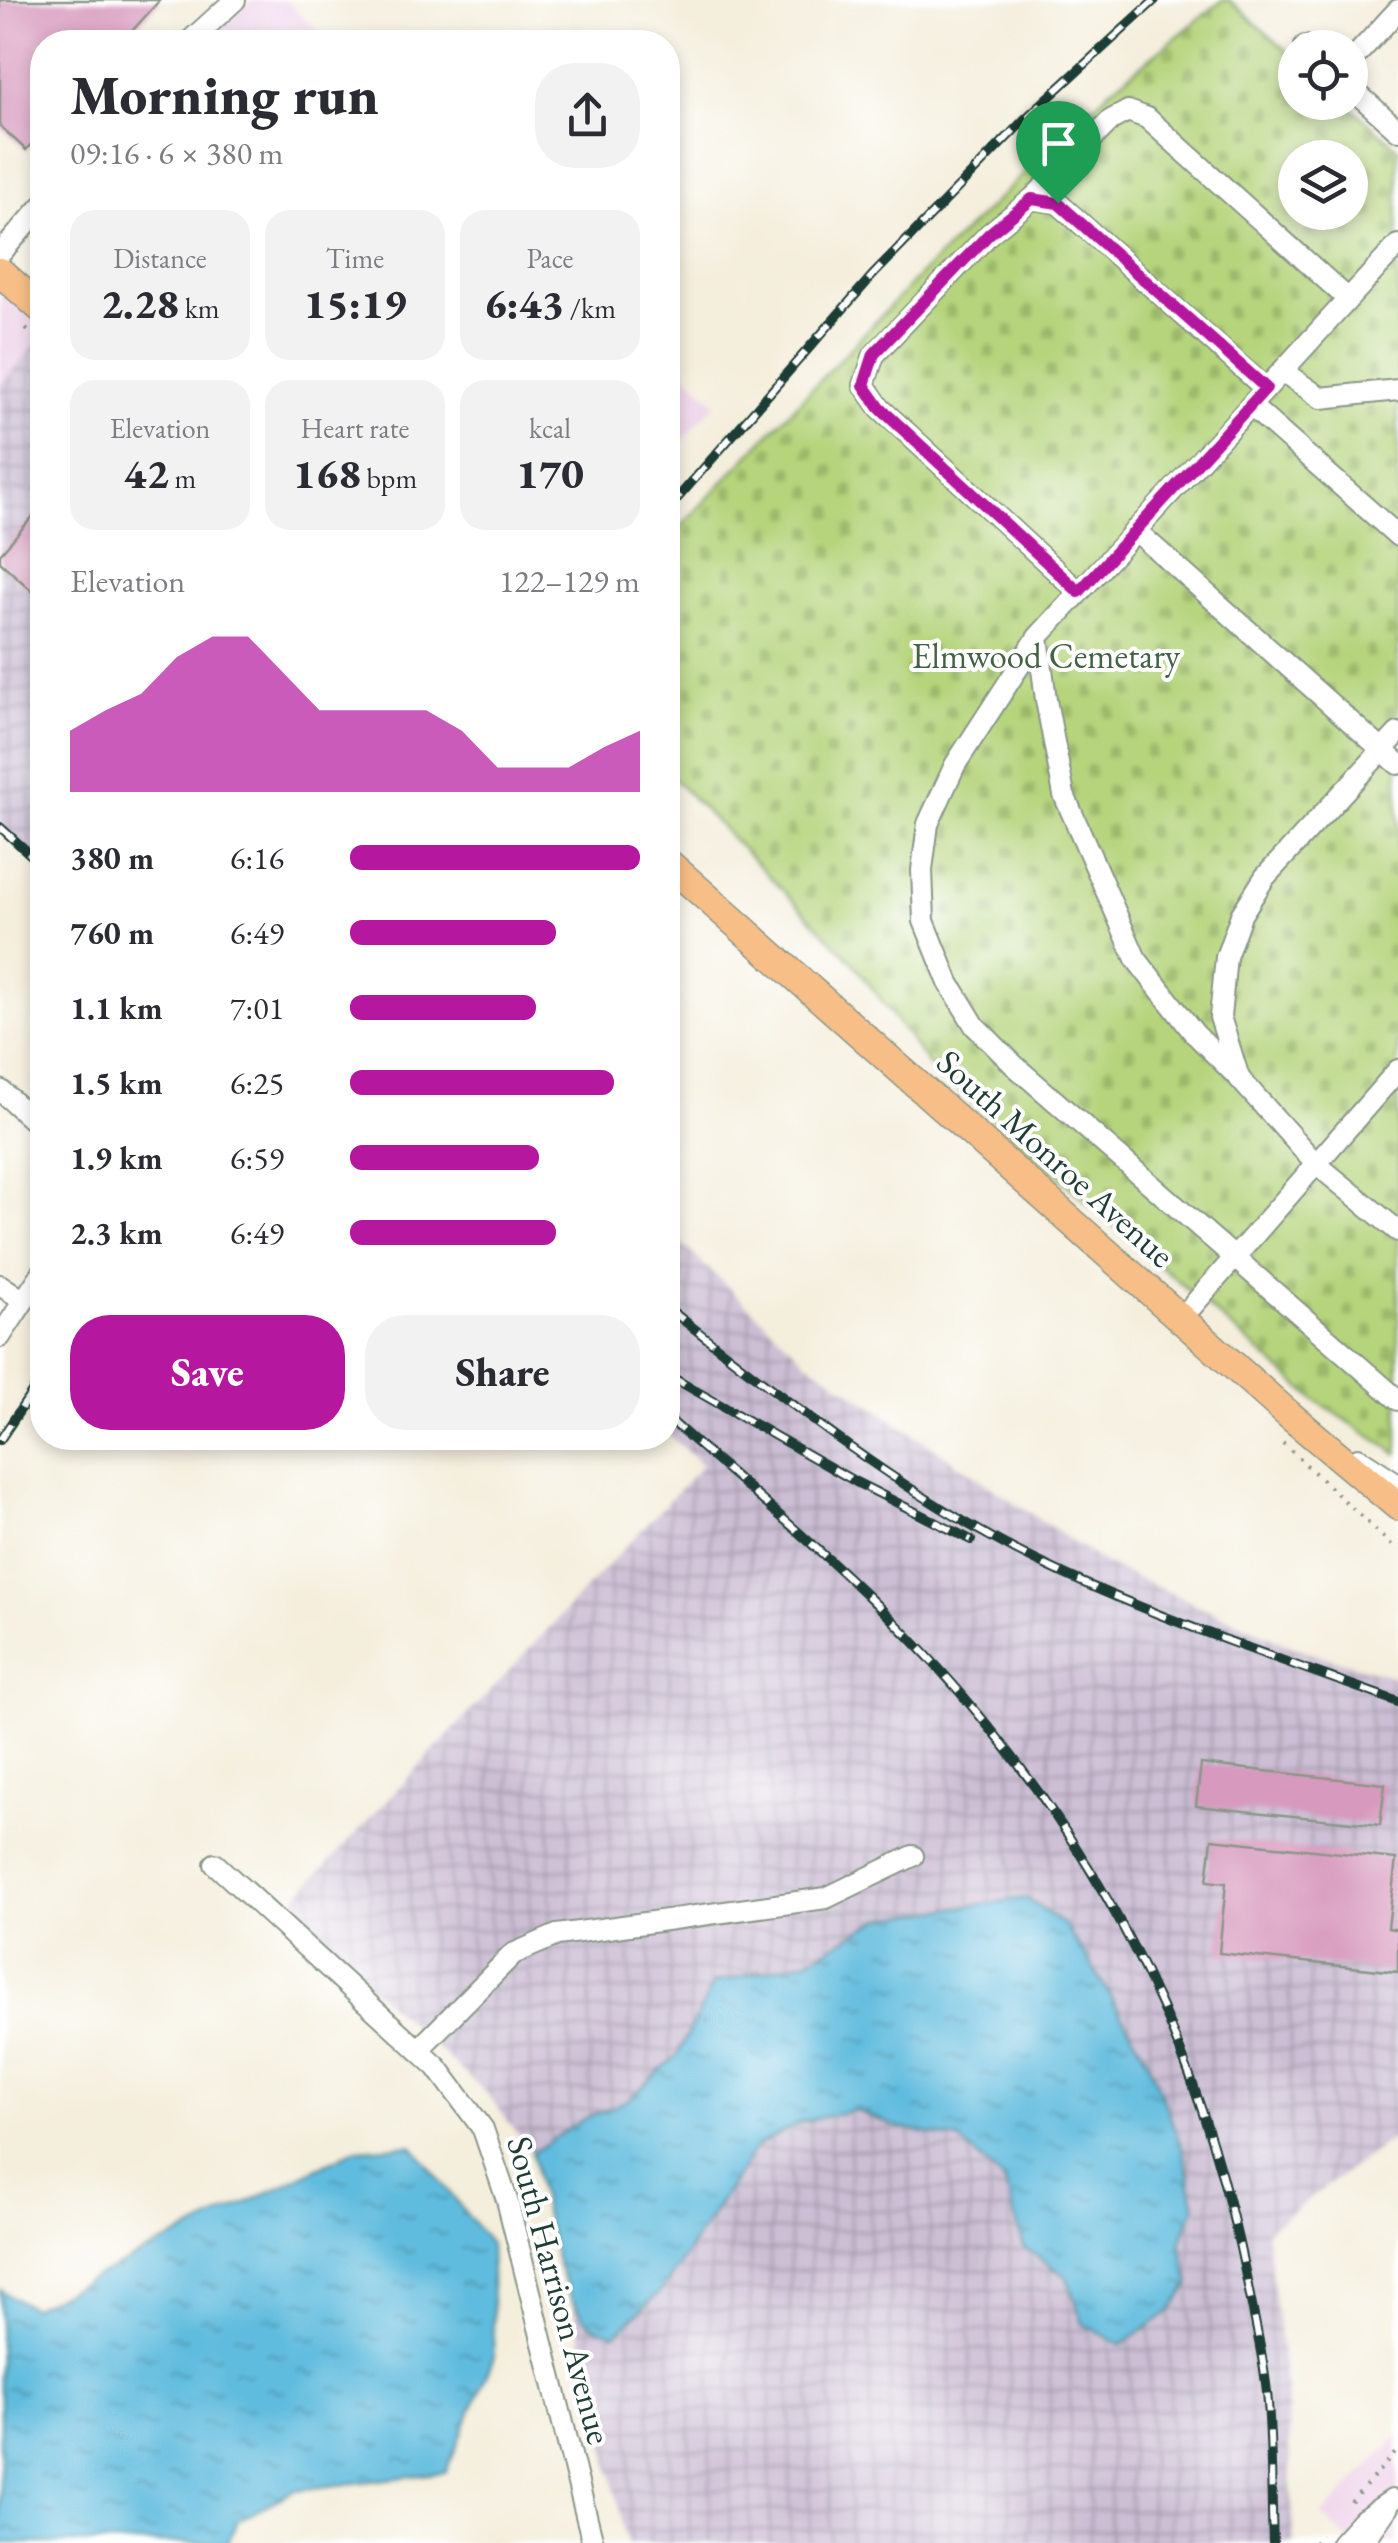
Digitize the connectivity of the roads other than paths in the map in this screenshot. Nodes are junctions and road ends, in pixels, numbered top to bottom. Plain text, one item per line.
1 (235, 0) edge
2 (1398, 10) edge
3 (203, 30) edge
4 (1368, 42) edge
5 (1368, 103) edge
6 (1398, 130) edge
7 (1032, 199) junction
8 (30, 220) edge
9 (1398, 245) edge
10 (0, 254) edge
11 (0, 272) edge
12 (30, 299) edge
13 (1348, 299) junction
14 (1282, 371) junction
15 (1266, 388) junction
16 (1398, 390) edge
17 (1250, 406) junction
18 (1136, 530) junction
19 (1398, 536) edge
20 (1079, 592) junction
21 (1038, 637) junction
22 (1398, 732) edge
23 (1390, 756) edge
24 (680, 873) edge
25 (1398, 1070) edge
26 (1239, 1078) junction
27 (0, 1090) edge
28 (30, 1117) edge
29 (1315, 1163) junction
30 (1398, 1231) edge
31 (1235, 1258) junction
32 (0, 1285) edge
33 (30, 1292) edge
34 (24, 1301) junction
35 (1181, 1319) junction
36 (0, 1337) edge
37 (1398, 1400) edge
38 (1288, 1414) junction
39 (1398, 1484) edge
40 (1398, 1506) edge
41 (912, 1856) dead end
42 (215, 1864) dead end
43 (418, 2050) junction
44 (1395, 2497) edge
45 (1333, 2536) edge
46 (593, 2543) edge
47 (1362, 2543) edge

1 - 3 street
2 - 4 street
5 - 6 street
7 - 13 street
7 - 15 street
7 - 20 street
8 - 10 street
9 - 13 street
11 - 12 main road
13 - 14 street
14 - 15 street
14 - 16 street
15 - 17 street
17 - 18 street
17 - 19 street
18 - 20 street
18 - 23 street
20 - 21 street
21 - 26 street
21 - 31 street
22 - 23 street
23 - 26 street
24 - 35 main road, South Monroe Avenue
25 - 29 street
26 - 29 street
27 - 28 street
29 - 30 street
29 - 31 street
31 - 35 street
31 - 37 street
32 - 34 street
33 - 34 street
34 - 36 street
35 - 38 main road, South Monroe Avenue
38 - 39 street
38 - 40 main road, South Monroe Avenue
41 - 43 street
42 - 43 street, South Harrison Avenue
43 - 46 street, South Harrison Avenue
44 - 45 street
44 - 47 street

